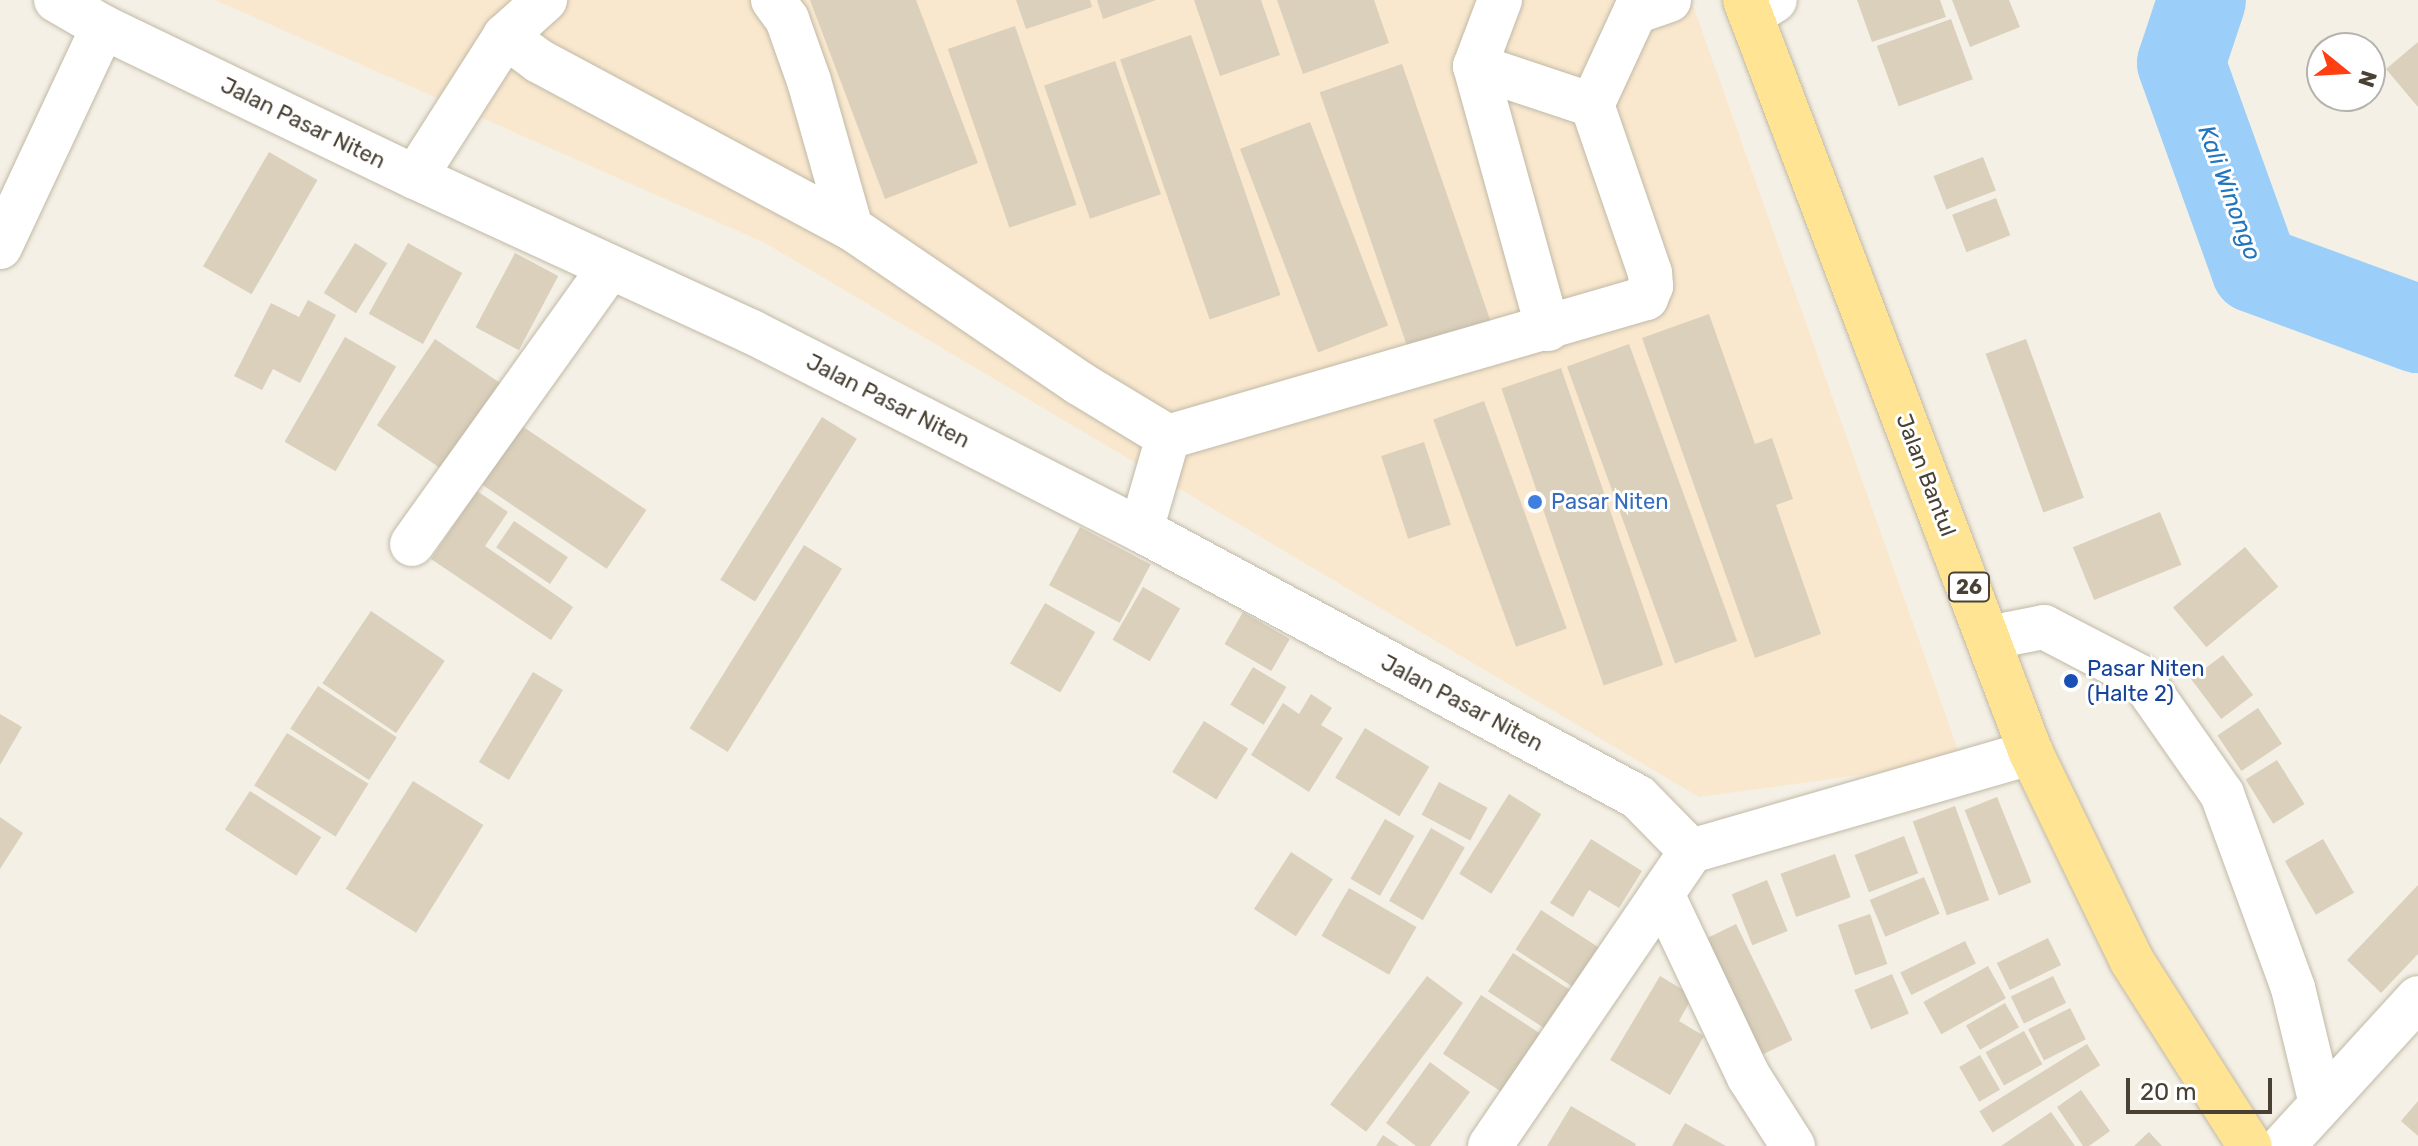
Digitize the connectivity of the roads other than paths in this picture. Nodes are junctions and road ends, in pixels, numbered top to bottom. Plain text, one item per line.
1 (56, 0) edge
2 (545, 0) edge
3 (773, 0) edge
4 (1500, 0) edge
5 (1640, 4) edge
6 (1757, 5) edge
7 (103, 27) junction
8 (505, 36) junction
9 (1475, 66) junction
10 (1592, 105) junction
11 (415, 177) junction
12 (851, 228) junction
13 (0, 247) edge
14 (609, 269) junction
15 (1548, 329) junction
16 (1168, 437) junction
17 (1141, 530) junction
18 (412, 544) dead end
19 (1988, 638) junction
20 (2031, 753) junction
21 (1691, 851) junction
22 (1662, 894) junction
23 (2418, 998) edge
24 (2321, 1104) junction
25 (1490, 1146) edge
26 (1793, 1146) edge
27 (2250, 1146) edge
28 (2283, 1146) edge

1 - 7 street, Jalan Pasar Niten
2 - 8 street
3 - 12 street
4 - 9 street
5 - 10 street
6 - 19 main road, Jalan Bantul / 26
7 - 11 street, Jalan Pasar Niten
7 - 13 street
8 - 11 street
8 - 12 street
9 - 10 street
9 - 15 street
10 - 15 street
11 - 14 street, Jalan Pasar Niten
12 - 16 street
14 - 17 street, Jalan Pasar Niten
14 - 18 street
15 - 16 street
16 - 17 street
17 - 21 street, Jalan Pasar Niten
19 - 20 main road, Jalan Bantul / 26
19 - 24 street
20 - 21 street
20 - 27 main road, Jalan Bantul / 26
21 - 22 street
22 - 25 street
22 - 26 street
23 - 24 street
24 - 28 street

